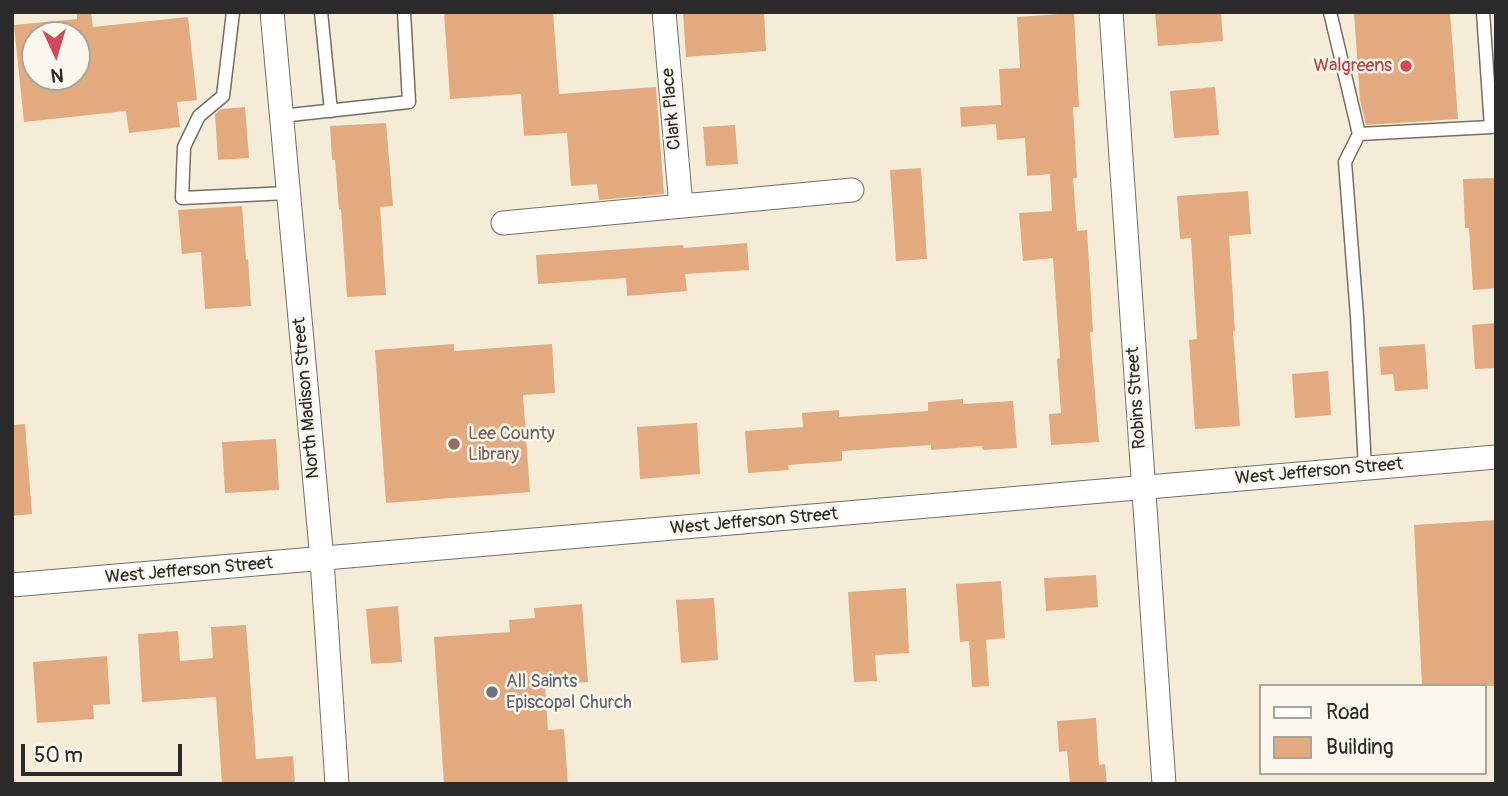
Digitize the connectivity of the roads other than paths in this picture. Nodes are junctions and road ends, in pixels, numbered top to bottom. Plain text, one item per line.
1 (233, 12) edge
2 (272, 12) edge
3 (321, 12) edge
4 (404, 12) edge
5 (664, 12) edge
6 (1111, 12) edge
7 (1329, 12) edge
8 (1483, 12) edge
9 (331, 111) junction
10 (281, 116) junction
11 (1493, 127) edge
12 (1359, 134) junction
13 (852, 190) dead end
14 (288, 193) junction
15 (681, 206) junction
16 (503, 223) dead end
17 (1496, 457) edge
18 (1365, 468) junction
19 (1143, 488) junction
20 (322, 560) junction
21 (12, 585) edge
22 (337, 784) edge
23 (1164, 784) edge

1 - 14 lane
2 - 10 street, North Madison Street
3 - 9 lane
4 - 9 lane
5 - 15 street, Clark Place
6 - 19 street, Robins Street
7 - 12 lane
8 - 11 lane
9 - 10 lane
10 - 14 street, North Madison Street
11 - 12 lane
12 - 18 lane
13 - 15 street
14 - 20 street, North Madison Street
15 - 16 street
17 - 18 street, West Jefferson Street
18 - 19 street, West Jefferson Street
19 - 20 street, West Jefferson Street
19 - 23 street, Robins Street
20 - 21 street, West Jefferson Street
20 - 22 street, North Madison Street

